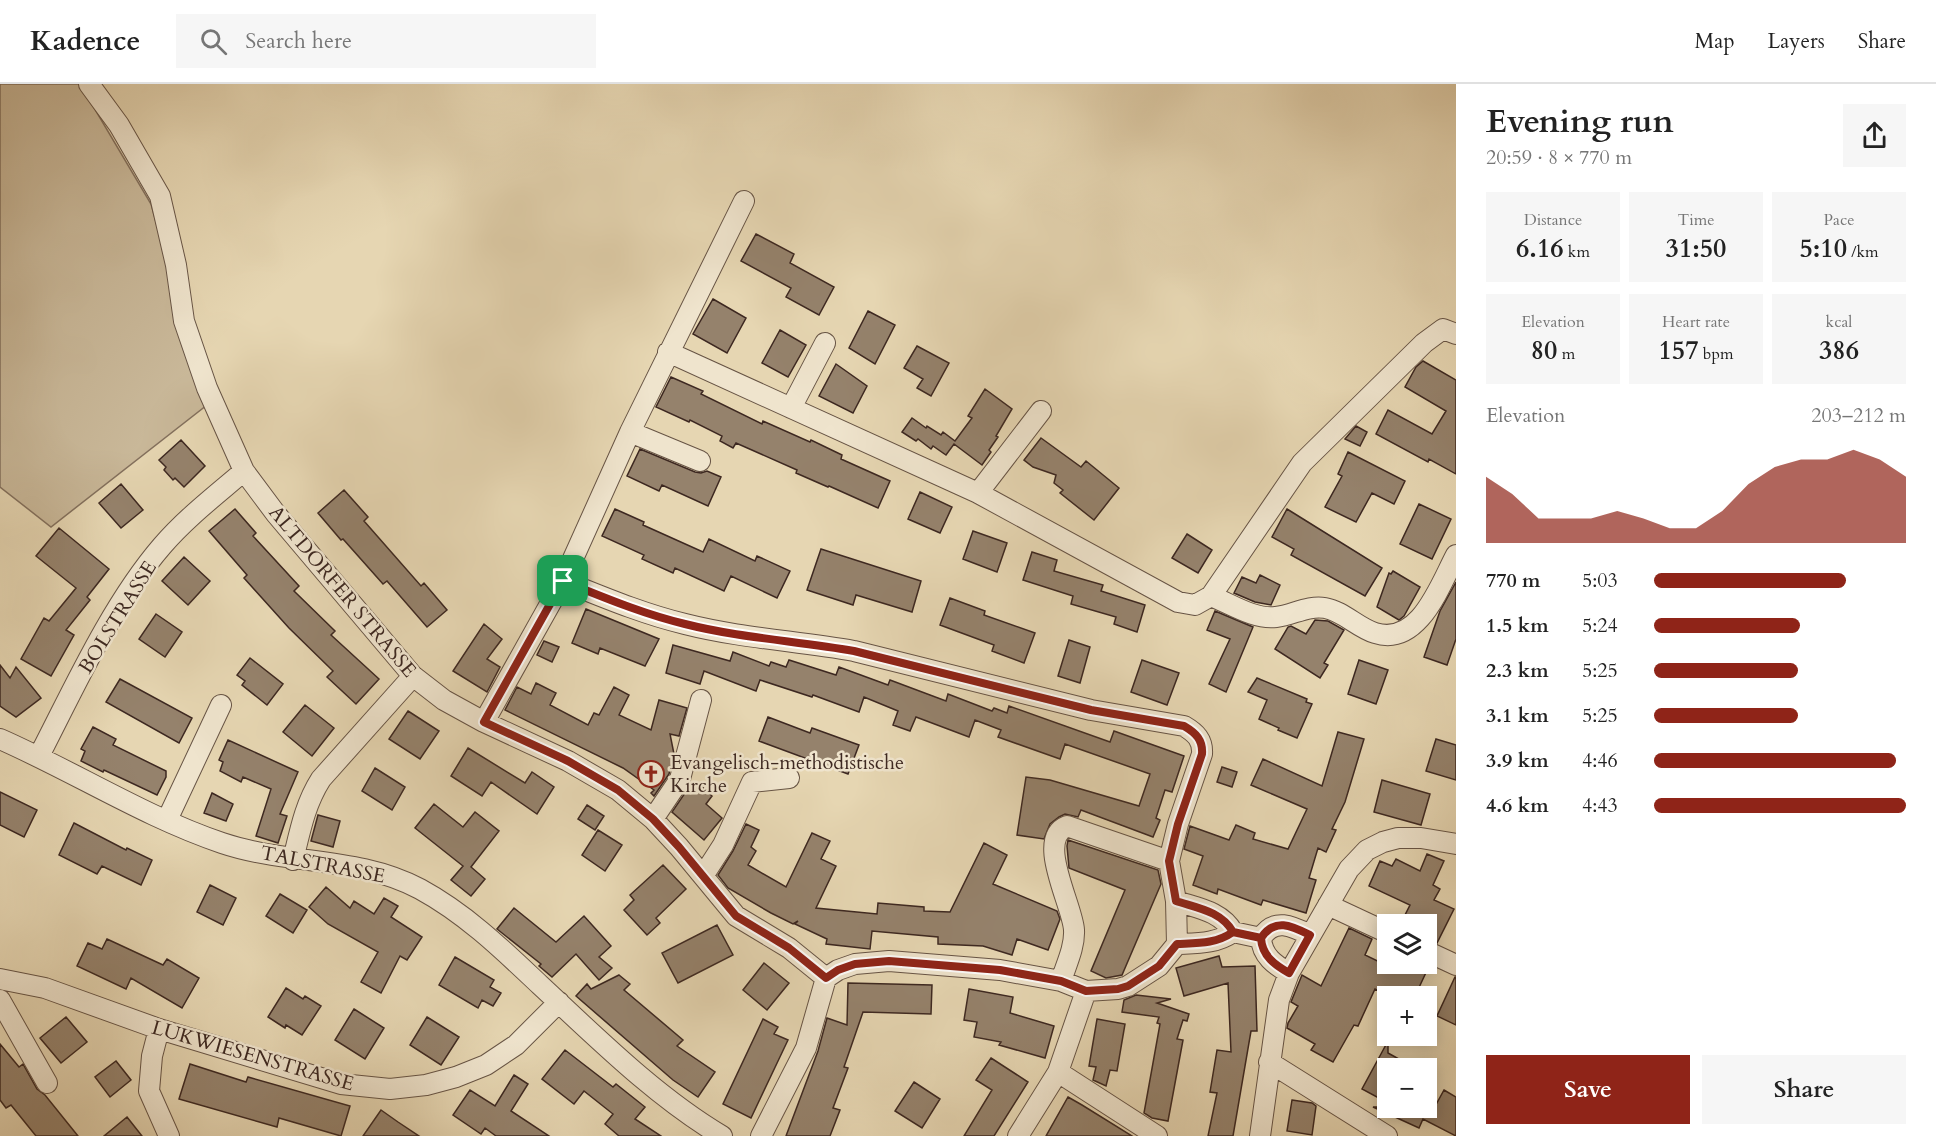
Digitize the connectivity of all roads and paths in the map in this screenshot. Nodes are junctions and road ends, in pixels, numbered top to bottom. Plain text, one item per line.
1 (89, 84) edge
2 (744, 201) dead end
3 (1456, 334) edge
4 (825, 344) dead end
5 (668, 352) junction
6 (790, 408) junction
7 (1041, 411) dead end
8 (630, 432) junction
9 (700, 461) dead end
10 (244, 471) junction
11 (978, 493) junction
12 (1456, 555) edge
13 (563, 581) junction
14 (1211, 596) junction
15 (413, 676) junction
16 (701, 700) dead end
17 (222, 705) dead end
18 (484, 722) junction
19 (0, 739) edge
20 (39, 756) junction
21 (789, 778) dead end
22 (653, 819) junction
23 (167, 820) junction
24 (1456, 844) edge
25 (293, 860) junction
26 (1169, 861) junction
27 (703, 876) junction
28 (1176, 901) junction
29 (1328, 905) junction
30 (1377, 928) edge
31 (1233, 932) junction
32 (1310, 935) junction
33 (1261, 938) junction
34 (1177, 944) junction
35 (1437, 956) edge
36 (1456, 965) edge
37 (1289, 973) junction
38 (826, 978) junction
39 (0, 979) edge
40 (1061, 981) junction
41 (1086, 991) junction
42 (0, 1000) edge
43 (559, 1002) junction
44 (159, 1029) junction
45 (1269, 1062) junction
46 (1058, 1072) junction
47 (47, 1083) dead end
48 (169, 1136) edge
49 (722, 1136) edge
50 (761, 1136) edge
51 (1018, 1136) edge
52 (1157, 1136) edge
53 (1260, 1136) edge
54 (1387, 1136) edge

1 - 10 street, ALTDORFER STRASSE
2 - 5 street
3 - 14 street
4 - 6 street
5 - 6 street
5 - 8 street
6 - 11 street
7 - 11 street
8 - 9 street
8 - 13 street
10 - 15 street, ALTDORFER STRASSE
10 - 20 street, BOLSTRASSE
11 - 14 street
12 - 14 street
13 - 18 street
13 - 26 street
15 - 18 street, ALTDORFER STRASSE
15 - 25 street
16 - 22 street
17 - 23 street
18 - 22 street, ALTDORFER STRASSE
19 - 20 street, TALSTRASSE
20 - 23 street, TALSTRASSE
21 - 27 street
22 - 27 street, ALTDORFER STRASSE
23 - 25 street, TALSTRASSE
24 - 29 street
25 - 43 street, TALSTRASSE
26 - 28 street
26 - 40 street
27 - 38 street, ALTDORFER STRASSE
28 - 31 street
28 - 34 street
29 - 30 street
29 - 32 street
31 - 33 street
31 - 34 street
32 - 33 street
32 - 37 street
33 - 37 street
34 - 41 street
35 - 36 street
37 - 45 street
38 - 40 street
38 - 50 street
39 - 44 street, LUKWIESENSTRASSE
40 - 41 street
41 - 46 street
42 - 47 street
43 - 44 street, LUKWIESENSTRASSE
43 - 49 street, TALSTRASSE
44 - 48 street
45 - 53 street
45 - 54 street
46 - 51 street
46 - 52 street

